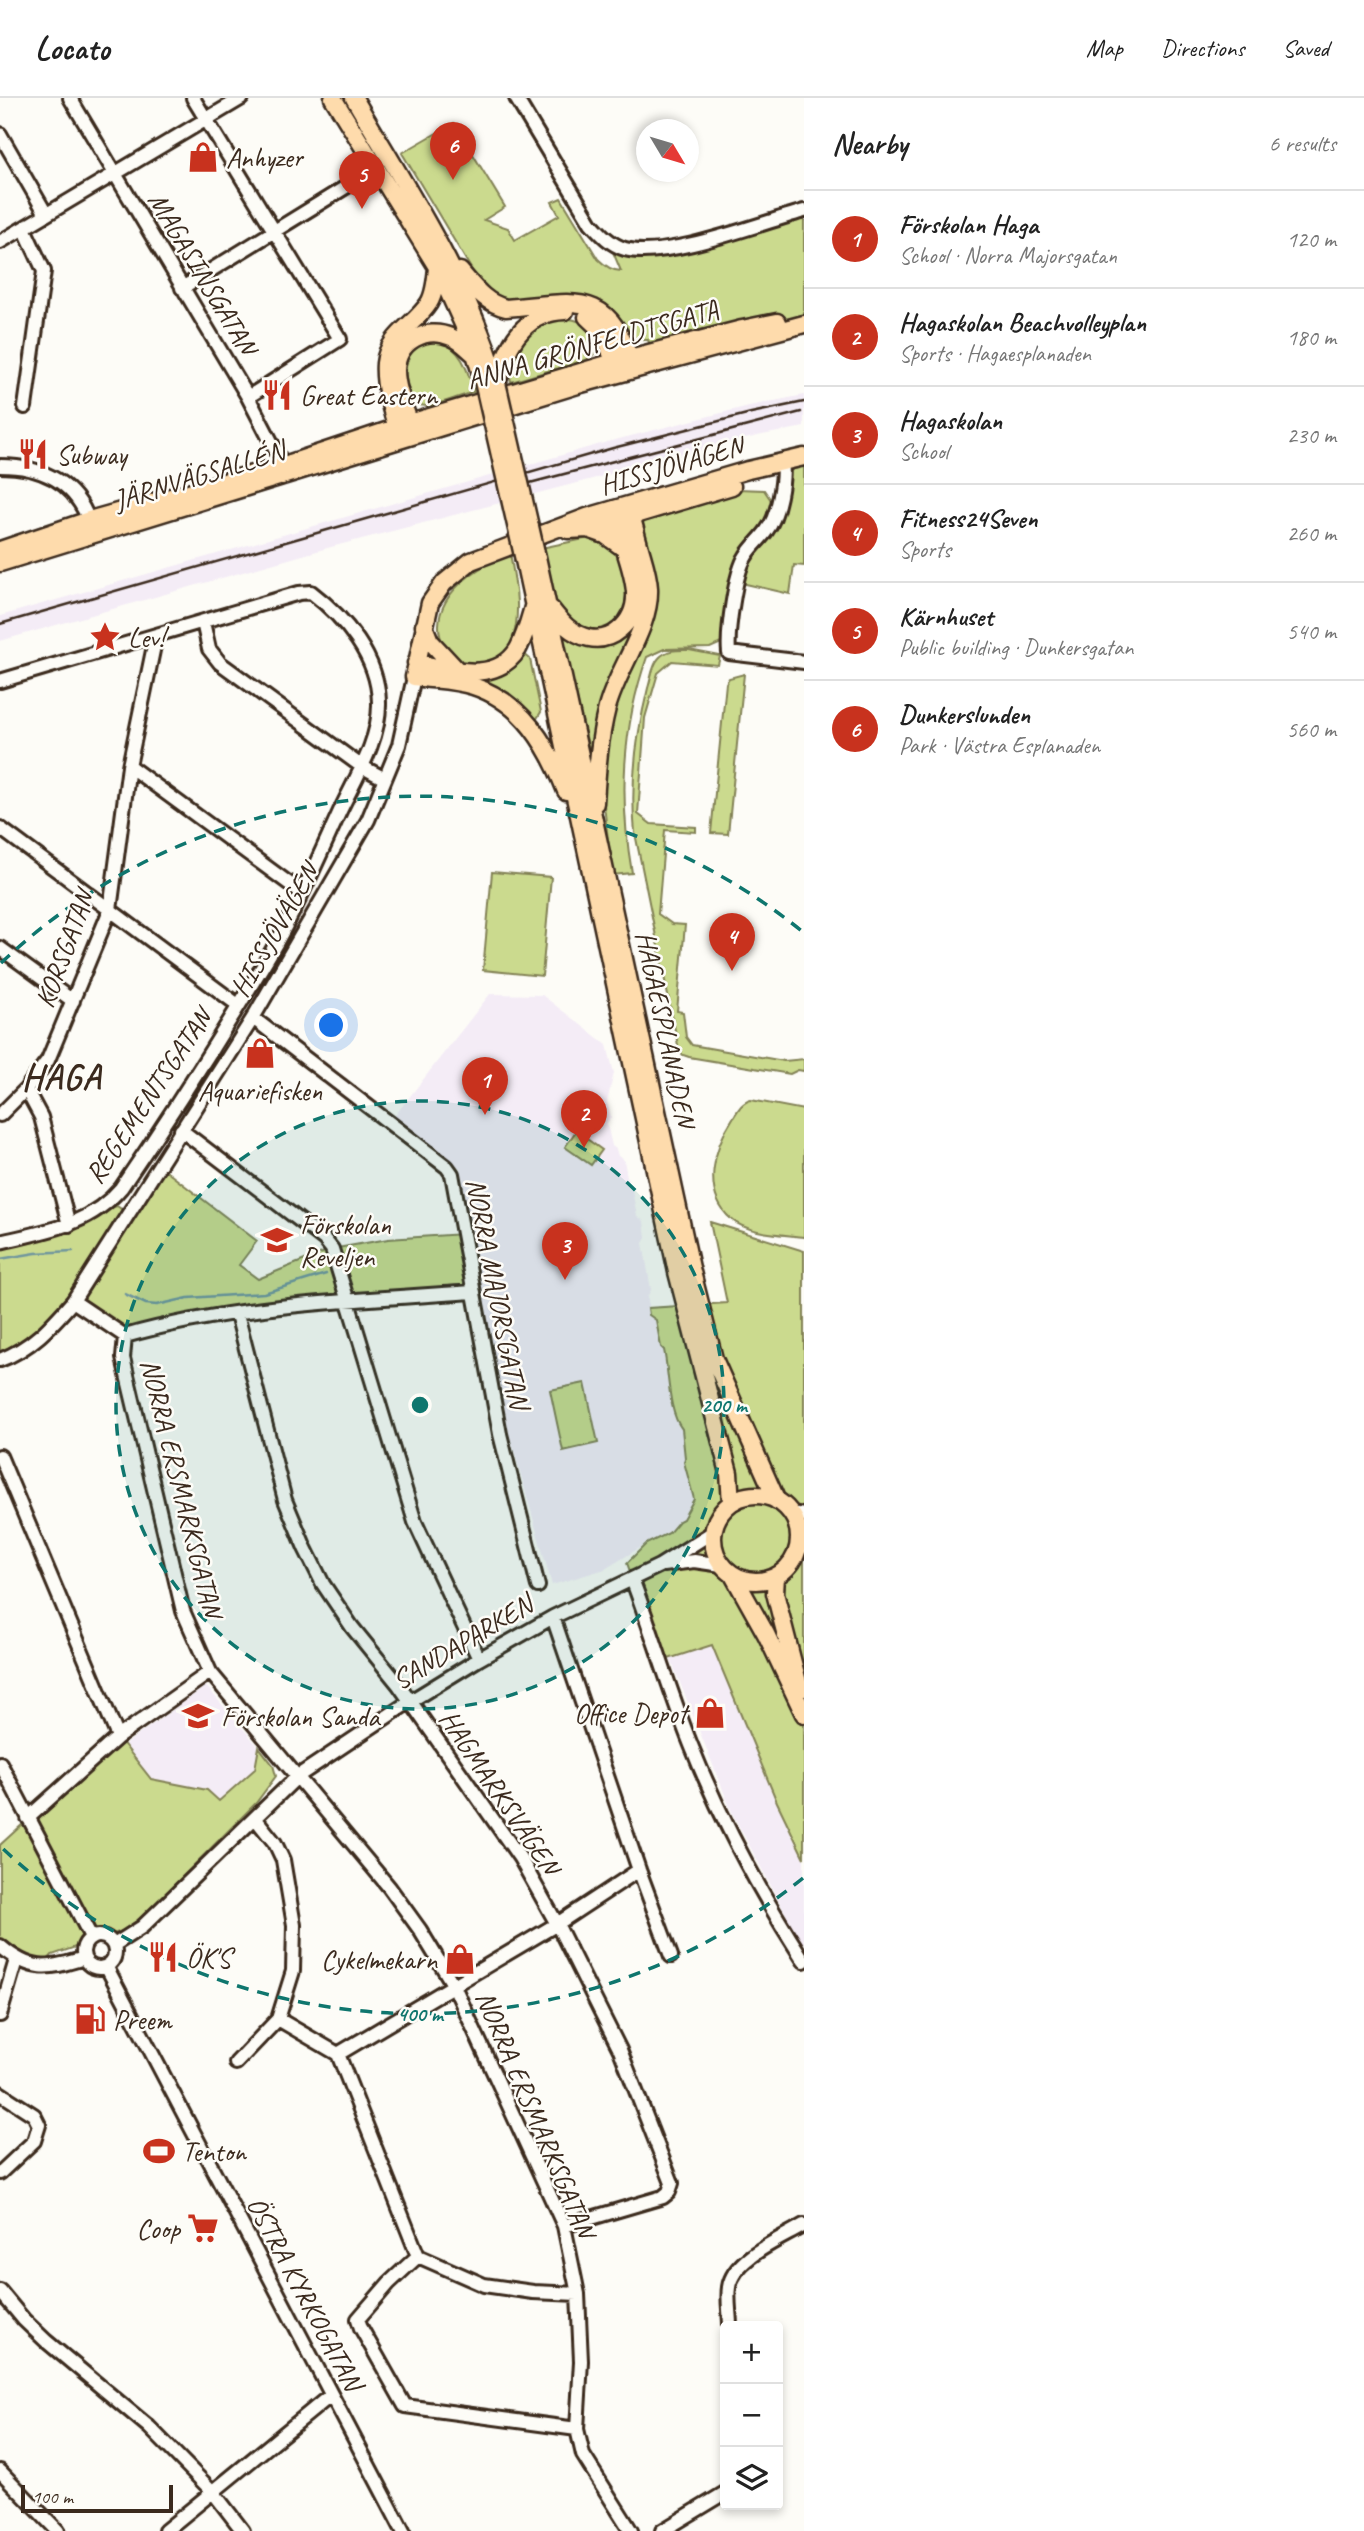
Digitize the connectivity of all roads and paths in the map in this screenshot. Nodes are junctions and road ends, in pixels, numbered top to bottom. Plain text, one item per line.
1 (70, 98) edge
2 (193, 98) edge
3 (242, 98) edge
4 (333, 98) edge
5 (354, 98) edge
6 (516, 98) edge
7 (206, 118) junction
8 (0, 134) edge
9 (115, 173) junction
10 (354, 182) dead end
11 (804, 211) edge
12 (47, 214) junction
13 (24, 229) junction
14 (275, 231) junction
15 (0, 242) edge
16 (442, 261) junction
17 (182, 288) junction
18 (804, 318) edge
19 (804, 324) edge
20 (476, 356) junction
21 (623, 366) junction
22 (494, 377) junction
23 (248, 397) junction
24 (25, 407) dead end
25 (405, 432) junction
26 (804, 457) edge
27 (0, 466) edge
28 (783, 466) junction
29 (804, 466) edge
30 (283, 471) junction
31 (622, 512) junction
32 (91, 527) junction
33 (588, 529) junction
34 (555, 531) junction
35 (0, 550) edge
36 (626, 550) junction
37 (0, 564) edge
38 (540, 605) junction
39 (203, 622) junction
40 (424, 626) junction
41 (156, 636) junction
42 (804, 662) edge
43 (415, 670) junction
44 (457, 670) junction
45 (0, 681) edge
46 (128, 766) junction
47 (361, 766) junction
48 (385, 779) junction
49 (588, 826) junction
50 (0, 828) edge
51 (302, 893) junction
52 (110, 910) junction
53 (0, 948) edge
54 (73, 1002) junction
55 (238, 1005) junction
56 (253, 1018) junction
57 (26, 1089) junction
58 (0, 1115) edge
59 (181, 1130) junction
60 (69, 1225) junction
61 (0, 1242) edge
62 (474, 1292) junction
63 (72, 1301) junction
64 (348, 1301) junction
65 (237, 1314) junction
66 (125, 1336) junction
67 (0, 1360) edge
68 (0, 1456) edge
69 (778, 1501) junction
70 (731, 1503) junction
71 (797, 1514) edge
72 (713, 1532) junction
73 (800, 1549) edge
74 (659, 1566) junction
75 (727, 1570) junction
76 (776, 1576) junction
77 (632, 1579) junction
78 (538, 1586) dead end
79 (553, 1617) junction
80 (480, 1659) junction
81 (210, 1672) junction
82 (409, 1702) junction
83 (804, 1704) edge
84 (804, 1714) edge
85 (118, 1737) junction
86 (0, 1763) edge
87 (298, 1776) junction
88 (28, 1818) junction
89 (255, 1818) junction
90 (639, 1870) junction
91 (557, 1924) junction
92 (91, 1937) junction
93 (114, 1945) junction
94 (0, 1946) edge
95 (671, 1956) dead end
96 (84, 1958) junction
97 (16, 1960) junction
98 (804, 1961) edge
99 (106, 1966) junction
100 (454, 1986) junction
101 (0, 2015) edge
102 (278, 2019) junction
103 (338, 2054) junction
104 (236, 2063) dead end
105 (0, 2093) edge
106 (0, 2173) edge
107 (804, 2225) edge
108 (564, 2226) junction
109 (418, 2256) junction
110 (0, 2291) edge
111 (578, 2294) junction
112 (730, 2321) edge
113 (331, 2395) junction
114 (577, 2429) junction
115 (0, 2471) edge
116 (212, 2492) junction
117 (720, 2496) edge
118 (58, 2531) edge
119 (165, 2531) edge
120 (243, 2531) edge
121 (403, 2531) edge
122 (631, 2531) edge
123 (663, 2531) edge

1 - 9 street, MAGASINSGATAN
2 - 7 street
3 - 7 street
4 - 16 main road
5 - 16 main road
6 - 11 street
7 - 9 street
7 - 14 street
8 - 12 street
9 - 12 street
9 - 17 street, MAGASINSGATAN
10 - 14 street
12 - 13 street
13 - 15 street
13 - 24 street
14 - 17 street
14 - 23 street
16 - 20 main road
16 - 21 main road
16 - 22 main road
16 - 25 main road
17 - 23 street, MAGASINSGATAN
18 - 21 main road, ANNA GRÖNFELDTSGATA
19 - 21 main road, ANNA GRÖNFELDTSGATA
20 - 22 main road
20 - 25 main road
21 - 22 main road
21 - 25 main road, ANNA GRÖNFELDTSGATA
22 - 38 main road, HAGAESPLANADEN, bridge
23 - 30 street, MAGASINSGATAN
25 - 30 main road, JÄRNVÄGSALLÉN
26 - 28 main road, HISSJÖVÄGEN
27 - 32 street
28 - 29 main road, HISSJÖVÄGEN
28 - 31 main road, HISSJÖVÄGEN
28 - 42 street
30 - 32 main road, JÄRNVÄGSALLÉN
31 - 33 main road, HISSJÖVÄGEN
31 - 34 main road, HISSJÖVÄGEN
31 - 36 main road
31 - 49 main road
32 - 35 main road, JÄRNVÄGSALLÉN
32 - 37 main road, JÄRNVÄGSALLÉN
33 - 34 main road, HISSJÖVÄGEN
33 - 36 main road
34 - 40 main road, HISSJÖVÄGEN
36 - 38 main road
38 - 44 main road
38 - 49 main road, HAGAESPLANADEN
39 - 41 street, REGEMENTSGATAN
39 - 47 street
39 - 47 street, REGEMENTSGATAN
40 - 43 main road, HISSJÖVÄGEN
40 - 44 main road
41 - 45 street, REGEMENTSGATAN
41 - 46 street, KORSGATAN
43 - 44 main road
43 - 48 street, HISSJÖVÄGEN
43 - 49 main road
46 - 51 street
46 - 52 street, KORSGATAN
47 - 48 street
47 - 51 street, REGEMENTSGATAN
48 - 56 street, HISSJÖVÄGEN
49 - 69 main road, HAGAESPLANADEN
49 - 70 main road, HAGAESPLANADEN
50 - 52 street
51 - 55 street, REGEMENTSGATAN
52 - 54 street, KORSGATAN
52 - 55 street
53 - 54 street
54 - 57 street, KORSGATAN
55 - 60 street, REGEMENTSGATAN
56 - 59 street, HISSJÖVÄGEN
56 - 62 street, NORRA MAJORSGATAN
57 - 58 street, KORSGATAN
57 - 60 street
59 - 63 street, HISSJÖVÄGEN
59 - 64 street
60 - 61 street, REGEMENTSGATAN
62 - 64 street
62 - 78 street, NORRA MAJORSGATAN
63 - 66 street
63 - 67 street, HISSJÖVÄGEN
64 - 65 street
64 - 80 street
65 - 66 street
65 - 82 street, HAGMARKSVÄGEN
66 - 81 street, NORRA ERSMARKSGATAN
68 - 85 street
69 - 70 main road
69 - 71 main road
70 - 72 main road
71 - 73 main road
72 - 74 street, SANDAPARKEN
72 - 75 main road
73 - 76 main road
74 - 75 street, SANDAPARKEN
74 - 77 street, SANDAPARKEN
75 - 76 main road
75 - 84 main road
76 - 83 main road
77 - 79 street, SANDAPARKEN
77 - 98 street
79 - 80 street, SANDAPARKEN
79 - 90 street
80 - 82 street, SANDAPARKEN
81 - 85 street
81 - 87 street, NORRA ERSMARKSGATAN
82 - 87 street, SANDAPARKEN
82 - 91 street, HAGMARKSVÄGEN
85 - 88 street
86 - 88 street
87 - 89 street, SANDAPARKEN
87 - 100 street, NORRA ERSMARKSGATAN
88 - 92 street
89 - 93 street, SANDAPARKEN
89 - 102 street
90 - 91 street
90 - 95 street
91 - 100 street
91 - 108 street, HAGMARKSVÄGEN
92 - 93 street
92 - 96 street
93 - 99 street
94 - 97 street
96 - 97 street
96 - 99 street
97 - 101 street
99 - 113 street, ÖSTRA KYRKOGATAN
100 - 103 street
100 - 108 street, NORRA ERSMARKSGATAN
102 - 103 street
102 - 104 street
103 - 109 street
105 - 106 street
107 - 112 street
108 - 111 street, NORRA ERSMARKSGATAN
109 - 111 street
109 - 114 street
110 - 116 street
111 - 114 street, NORRA ERSMARKSGATAN
113 - 116 street
113 - 121 street, ÖSTRA KYRKOGATAN
114 - 122 street, NORRA ERSMARKSGATAN
115 - 118 street
116 - 119 street
116 - 120 street
117 - 123 street

